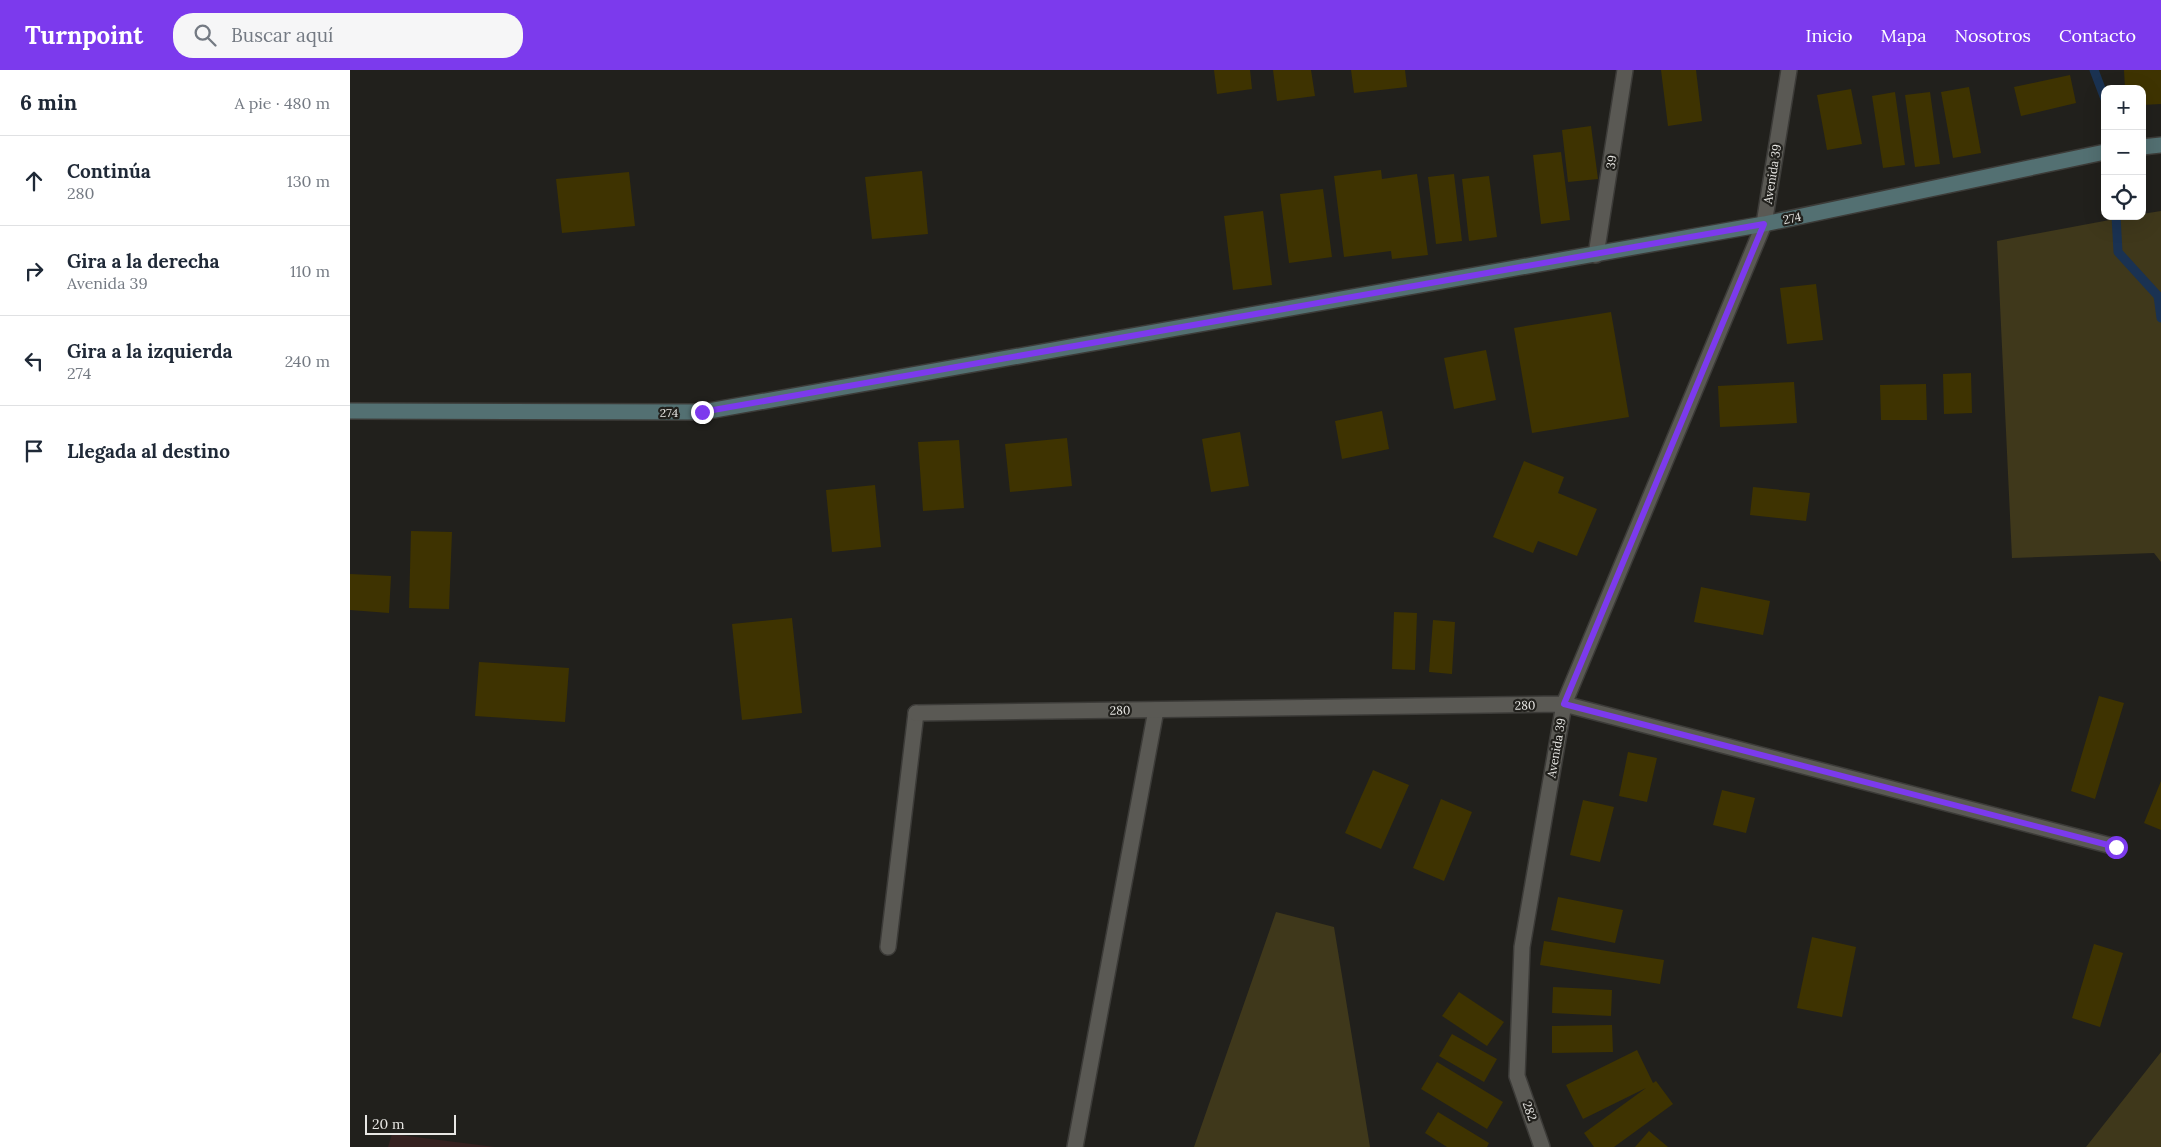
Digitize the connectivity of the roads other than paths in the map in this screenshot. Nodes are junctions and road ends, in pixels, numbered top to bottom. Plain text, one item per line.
1 (1625, 70) edge
2 (1789, 70) edge
3 (2161, 145) edge
4 (2146, 147) edge
5 (2101, 153) edge
6 (1764, 224) junction
7 (1596, 254) junction
8 (350, 411) edge
9 (1564, 704) junction
10 (1156, 710) junction
11 (2116, 847) dead end
12 (888, 948) dead end
13 (1517, 1076) joint
14 (1075, 1147) edge
15 (1542, 1147) edge

1 - 7 street, 39
2 - 6 street, Avenida 39
3 - 4 street
5 - 6 street, 274
6 - 7 street, 274
6 - 9 street, Avenida 39
7 - 8 street, 274
9 - 10 street, 280
9 - 11 street, 280
9 - 13 street, Avenida 39
10 - 12 street, 280
10 - 14 street
13 - 15 street, 282

